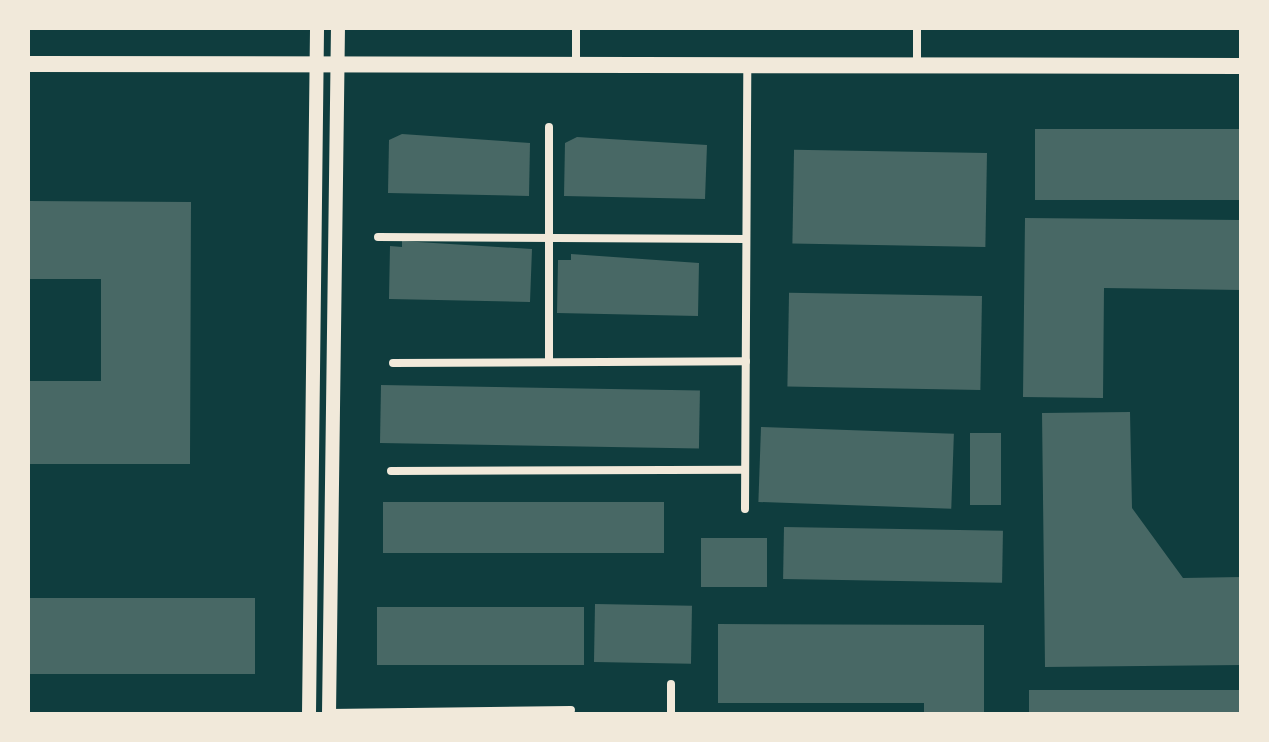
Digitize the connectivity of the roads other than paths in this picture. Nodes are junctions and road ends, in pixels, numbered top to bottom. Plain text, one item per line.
1 (317, 28) edge
2 (338, 28) edge
3 (576, 28) edge
4 (917, 28) edge
5 (28, 64) edge
6 (317, 64) junction
7 (338, 64) junction
8 (576, 64) junction
9 (747, 65) junction
10 (917, 65) junction
11 (1241, 66) edge
12 (549, 127) dead end
13 (378, 237) dead end
14 (549, 238) junction
15 (746, 239) junction
16 (746, 361) junction
17 (549, 362) junction
18 (393, 363) dead end
19 (745, 470) junction
20 (391, 471) dead end
21 (745, 509) dead end
22 (671, 684) dead end
23 (571, 710) dead end
24 (329, 713) edge
25 (309, 714) edge
26 (671, 714) edge

1 - 6 street
2 - 7 street
3 - 8 street
4 - 10 street
5 - 6 main road
6 - 7 main road
6 - 25 street
7 - 8 main road
7 - 24 street
8 - 9 main road
9 - 10 main road
9 - 15 street
10 - 11 main road
12 - 14 street
13 - 14 street
14 - 15 street
14 - 17 street
15 - 16 street
16 - 17 street
16 - 19 street
17 - 18 street
19 - 20 street
19 - 21 street
22 - 26 street
23 - 24 street

